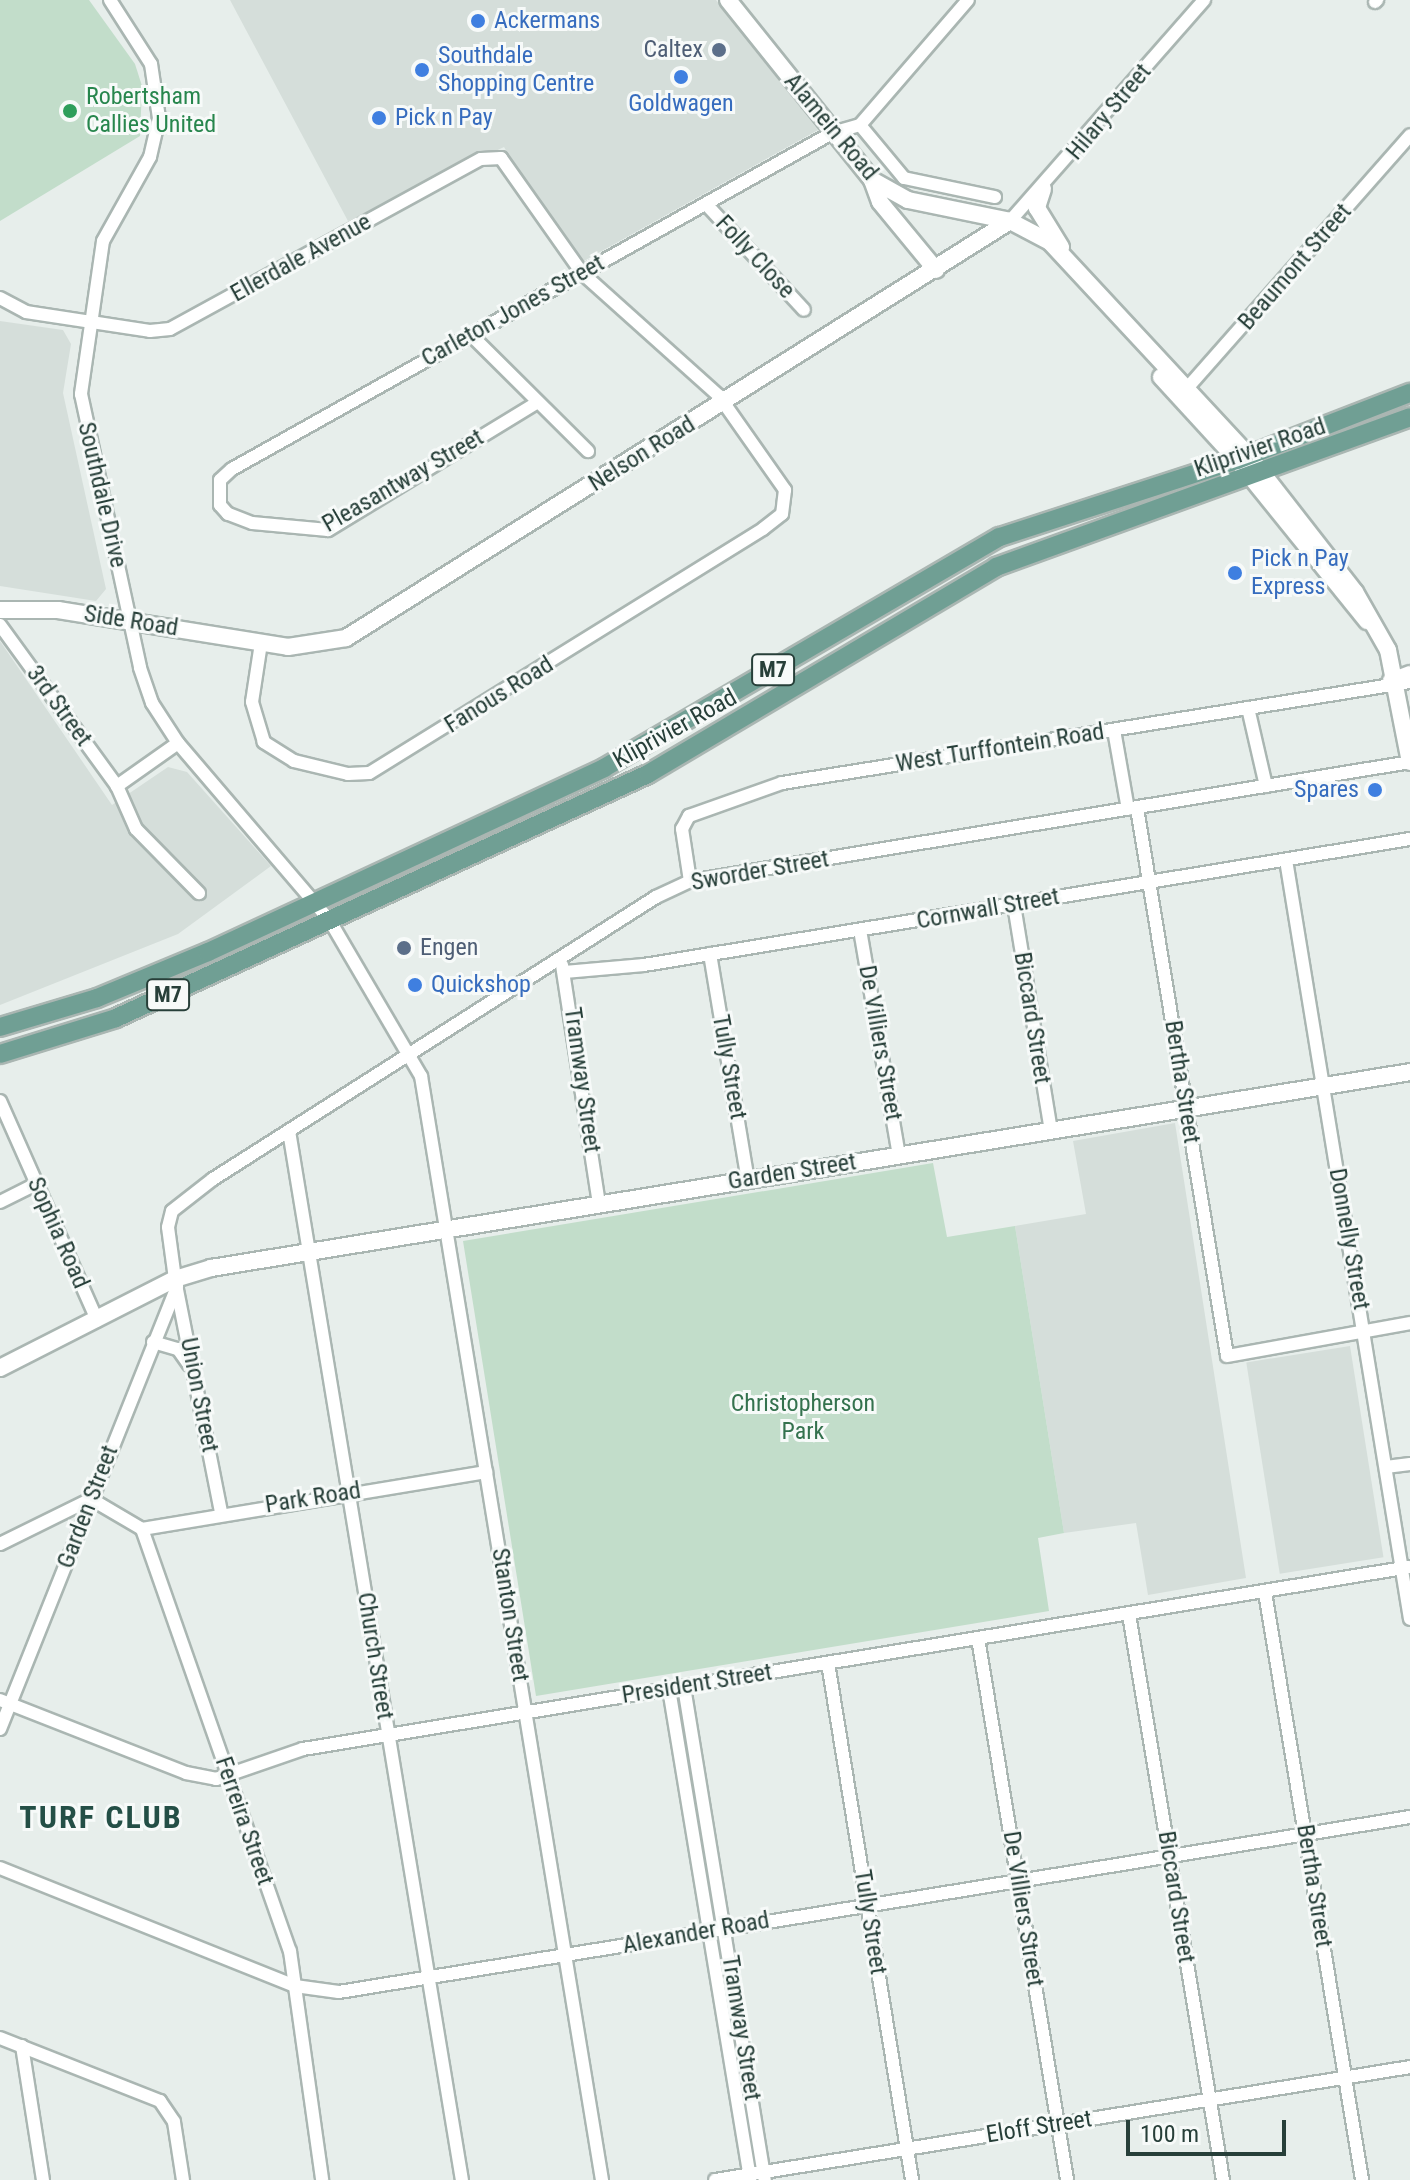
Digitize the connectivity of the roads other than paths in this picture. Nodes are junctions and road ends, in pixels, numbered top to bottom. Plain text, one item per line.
1 (110, 0) edge
2 (728, 0) edge
3 (968, 0) edge
4 (1204, 0) edge
5 (860, 125) junction
6 (832, 133) junction
7 (1410, 135) edge
8 (872, 180) junction
9 (1043, 189) junction
10 (995, 197) dead end
11 (706, 204) junction
12 (1010, 221) junction
13 (1074, 266) junction
14 (936, 270) junction
15 (582, 273) junction
16 (0, 298) edge
17 (804, 310) dead end
18 (88, 321) junction
19 (471, 335) junction
20 (1182, 393) junction
21 (1410, 393) edge
22 (538, 402) junction
23 (724, 402) junction
24 (1410, 417) edge
25 (588, 451) dead end
26 (1243, 458) junction
27 (1258, 476) junction
28 (220, 505) joint
29 (0, 610) edge
30 (131, 620) junction
31 (0, 625) edge
32 (261, 643) junction
33 (1399, 680) edge
34 (1248, 708) junction
35 (1114, 730) junction
36 (178, 743) junction
37 (1410, 762) edge
38 (117, 786) junction
39 (1266, 786) junction
40 (1133, 809) junction
41 (1410, 839) edge
42 (1286, 860) junction
43 (690, 881) junction
44 (1150, 881) junction
45 (199, 893) dead end
46 (317, 902) junction
47 (1014, 905) junction
48 (330, 921) junction
49 (860, 930) junction
50 (710, 954) junction
51 (559, 958) junction
52 (565, 972) junction
53 (0, 1027) edge
54 (411, 1052) junction
55 (0, 1054) edge
56 (1410, 1072) edge
57 (1323, 1086) junction
58 (0, 1101) edge
59 (1187, 1108) junction
60 (1051, 1130) junction
61 (289, 1131) junction
62 (899, 1155) junction
63 (748, 1180) junction
64 (36, 1184) junction
65 (0, 1202) edge
66 (599, 1204) junction
67 (446, 1229) junction
68 (310, 1251) junction
69 (176, 1283) junction
70 (97, 1320) junction
71 (1410, 1323) edge
72 (1365, 1331) junction
73 (153, 1342) junction
74 (0, 1368) edge
75 (196, 1379) junction
76 (1410, 1464) edge
77 (1386, 1467) junction
78 (486, 1472) junction
79 (350, 1492) junction
80 (91, 1499) junction
81 (221, 1512) junction
82 (142, 1529) junction
83 (0, 1544) edge
84 (1406, 1568) edge
85 (1265, 1592) junction
86 (1129, 1614) junction
87 (1410, 1619) edge
88 (978, 1638) junction
89 (828, 1663) junction
90 (684, 1687) junction
91 (669, 1689) junction
92 (5, 1702) edge
93 (526, 1712) junction
94 (0, 1729) edge
95 (388, 1736) junction
96 (228, 1775) junction
97 (705, 1807) junction
98 (689, 1809) junction
99 (1410, 1817) edge
100 (1306, 1835) junction
101 (1169, 1857) junction
102 (0, 1868) edge
103 (1018, 1880) junction
104 (867, 1905) junction
105 (725, 1929) junction
106 (710, 1932) junction
107 (565, 1955) junction
108 (429, 1977) junction
109 (295, 1986) junction
110 (0, 2038) edge
111 (22, 2046) junction
112 (1410, 2067) edge
113 (1346, 2077) junction
114 (1209, 2100) junction
115 (1058, 2124) junction
116 (907, 2147) junction
117 (764, 2176) edge
118 (749, 2177) edge
119 (43, 2180) edge
120 (183, 2180) edge
121 (322, 2180) edge
122 (462, 2180) edge
123 (602, 2180) edge
124 (715, 2180) edge
125 (912, 2180) edge
126 (1067, 2180) edge
127 (1223, 2180) edge
128 (1362, 2180) edge

1 - 18 street, Southdale Drive
2 - 6 street, Alamein Road
3 - 5 street
4 - 9 street, Hilary Street
5 - 6 street, Carleton Jones Street
5 - 10 street
6 - 8 street, Alamein Road
6 - 11 street, Carleton Jones Street
7 - 20 street, Beaumont Street
8 - 12 street, Alamein Road
8 - 14 street
9 - 12 street, Hilary Street
9 - 13 street
11 - 15 street, Carleton Jones Street
11 - 17 street, Folly Close
12 - 13 street, Alamein Road
12 - 14 street, Nelson Road
13 - 20 street
14 - 23 street, Nelson Road
15 - 18 street, Ellerdale Avenue
15 - 19 street, Carleton Jones Street
15 - 23 street
16 - 18 street, Ellerdale Avenue
18 - 30 street, Southdale Drive
19 - 22 street
19 - 28 street, Carleton Jones Street
20 - 26 street
21 - 26 main road, Kliprivier Road / M7
22 - 25 street
22 - 28 street, Pleasantway Street
23 - 32 street, Nelson Road
23 - 32 street, Fanous Road
24 - 27 main road, Kliprivier Road / M7
26 - 27 street
26 - 46 main road, Kliprivier Road / M7
27 - 33 street
27 - 48 main road, Kliprivier Road / M7
29 - 30 street, Side Road
30 - 32 street, Side Road
30 - 36 street, Southdale Drive
31 - 38 street, 3rd Street
33 - 34 street, West Turffontein Road
33 - 37 street
34 - 35 street, West Turffontein Road
34 - 39 street
35 - 40 street, Bertha Street
35 - 43 street, West Turffontein Road
36 - 38 street
36 - 46 street, Southdale Drive
37 - 39 street, Sworder Street
38 - 45 street, 3rd Street
39 - 40 street, Sworder Street
40 - 43 street, Sworder Street
40 - 44 street, Bertha Street
41 - 42 street, Cornwall Street
42 - 44 street, Cornwall Street
42 - 57 street, Donnelly Street
43 - 51 street, Sworder Street
44 - 47 street, Cornwall Street
44 - 59 street, Bertha Street
46 - 48 street, Southdale Drive
46 - 53 main road, Kliprivier Road / M7
47 - 49 street, Cornwall Street
47 - 60 street, Biccard Street
48 - 54 street, Southdale Drive
48 - 55 main road, Kliprivier Road / M7
49 - 50 street, Cornwall Street
49 - 62 street, De Villiers Street
50 - 52 street, Cornwall Street
50 - 63 street, Tully Street
51 - 52 street, Tramway Street
51 - 54 street, Sworder Street
52 - 66 street, Tramway Street
54 - 61 street, Sworder Street
54 - 67 street, Stanton Street
56 - 57 street, Garden Street
57 - 59 street, Garden Street
57 - 72 street, Donnelly Street
58 - 64 street, Sophia Road
59 - 60 street, Garden Street
59 - 72 street, Bertha Street
60 - 62 street, Garden Street
61 - 68 street, Church Street
61 - 69 street, Sworder Street
62 - 63 street, Garden Street
63 - 66 street, Garden Street
64 - 65 street
64 - 70 street, Sophia Road
66 - 67 street, Garden Street
67 - 68 street, Garden Street
67 - 78 street, Stanton Street
68 - 69 street, Garden Street
68 - 79 street, Church Street
69 - 70 street
69 - 73 street, Garden Street
69 - 75 street, Union Street
70 - 74 street
71 - 72 street
72 - 77 street, Donnelly Street
73 - 75 street
73 - 80 street, Garden Street
75 - 81 street, Union Street
76 - 77 street
77 - 84 street, Donnelly Street
78 - 79 street, Park Road
78 - 93 street, Stanton Street
79 - 81 street, Park Road
79 - 95 street, Church Street
80 - 82 street
80 - 83 street
80 - 92 street, Garden Street
81 - 82 street, Park Road
82 - 96 street, Ferreira Street
84 - 85 street, President Street
84 - 87 street, Donnelly Street
85 - 86 street, President Street
85 - 100 street, Bertha Street
86 - 88 street, President Street
86 - 101 street, Biccard Street
88 - 89 street, President Street
88 - 103 street, De Villiers Street
89 - 90 street, President Street
89 - 104 street, Tully Street
90 - 91 street, President Street
90 - 97 street, Tramway Street
91 - 93 street, President Street
91 - 98 street, Tramway Street
92 - 94 street, Garden Street
92 - 96 street, President Street
93 - 95 street, President Street
93 - 107 street, Stanton Street
95 - 96 street, President Street
95 - 108 street, Church Street
96 - 109 street, Ferreira Street
97 - 98 street
97 - 105 street, Tramway Street
98 - 106 street, Tramway Street
99 - 100 street, Alexander Road
100 - 101 street, Alexander Road
100 - 113 street, Bertha Street
101 - 103 street, Alexander Road
101 - 114 street, Biccard Street
102 - 109 street, Alexander Road
103 - 104 street, Alexander Road
103 - 115 street, De Villiers Street
104 - 105 street, Alexander Road
104 - 116 street, Tully Street
105 - 106 street, Alexander Road
105 - 117 street, Tramway Street
106 - 107 street, Alexander Road
106 - 118 street, Tramway Street
107 - 108 street, Alexander Road
107 - 123 street, Stanton Street
108 - 109 street, Alexander Road
108 - 122 street, Church Street
109 - 121 street, Ferreira Street
110 - 111 street
111 - 119 street
111 - 120 street
112 - 113 street, Eloff Street
113 - 114 street, Eloff Street
113 - 128 street, Bertha Street
114 - 115 street, Eloff Street
114 - 127 street, Biccard Street
115 - 116 street, Eloff Street
115 - 126 street, De Villiers Street
116 - 117 street, Eloff Street
116 - 125 street, Tully Street
117 - 118 street, Eloff Street
118 - 124 street, Eloff Street

